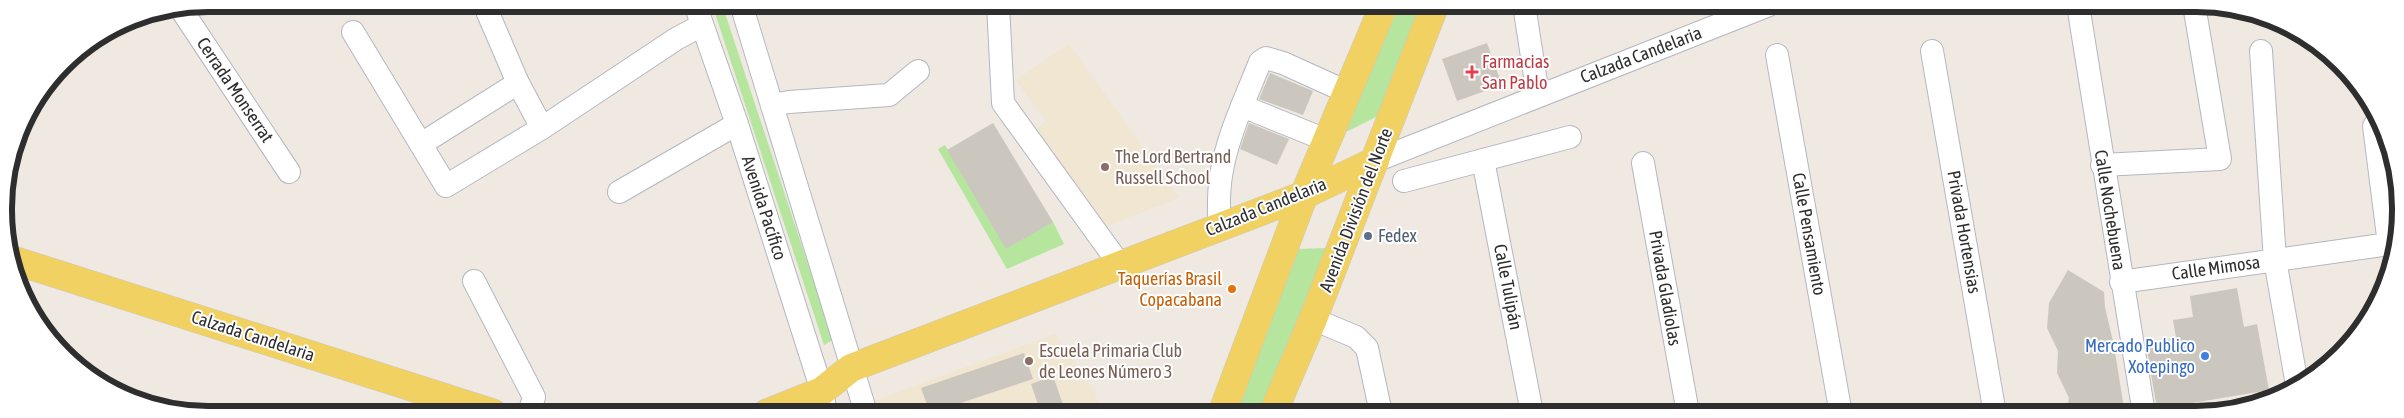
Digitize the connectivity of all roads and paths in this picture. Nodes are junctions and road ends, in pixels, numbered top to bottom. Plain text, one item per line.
1 (491, 12) edge
2 (698, 12) edge
3 (743, 12) edge
4 (998, 12) edge
5 (1381, 12) edge
6 (1433, 12) edge
7 (1525, 12) edge
8 (1751, 12) edge
9 (2079, 12) edge
10 (2195, 12) edge
11 (184, 14) edge
12 (702, 25) junction
13 (352, 32) dead end
14 (1932, 51) dead end
15 (2261, 51) dead end
16 (1777, 55) dead end
17 (918, 72) dead end
18 (518, 83) junction
19 (1347, 92) junction
20 (1538, 95) junction
21 (772, 105) junction
22 (1242, 106) junction
23 (737, 124) junction
24 (542, 128) junction
25 (2374, 129) edge
26 (1570, 137) dead end
27 (1326, 140) junction
28 (421, 144) junction
29 (1375, 160) junction
30 (1483, 160) junction
31 (1643, 163) dead end
32 (2102, 166) junction
33 (289, 172) dead end
34 (1404, 181) dead end
35 (619, 192) dead end
36 (1304, 195) junction
37 (1218, 227) junction
38 (2389, 242) edge
39 (2388, 244) edge
40 (2275, 260) junction
41 (20, 262) edge
42 (1120, 265) junction
43 (474, 281) dead end
44 (2121, 282) junction
45 (1313, 318) junction
46 (851, 368) junction
47 (2296, 377) edge
48 (824, 402) edge
49 (472, 406) edge
50 (531, 406) edge
51 (803, 406) edge
52 (864, 406) edge
53 (1225, 406) edge
54 (1276, 406) edge
55 (1379, 406) edge
56 (1531, 406) edge
57 (1687, 406) edge
58 (1841, 406) edge
59 (1994, 406) edge
60 (2143, 406) edge

1 - 18 street
2 - 12 street, Avenida Pacífico
3 - 21 street, Avenida Pacífico
4 - 42 street
5 - 19 main road
6 - 29 main road, Avenida División del Norte
7 - 20 street
8 - 20 street, Calzada Candelaria
9 - 32 street, Calle Nochebuena
10 - 32 street
11 - 33 street, Cerrada Monserrat
12 - 23 street, Avenida Pacífico
12 - 24 street
13 - 28 street
14 - 59 street, Privada Hortensias
15 - 40 street
16 - 58 street, Calle Pensamiento
17 - 21 street
18 - 24 street
18 - 28 street
19 - 22 street
19 - 27 main road
20 - 29 street, Calzada Candelaria
21 - 46 street, Avenida Pacífico
22 - 27 street
22 - 37 street
23 - 35 street
23 - 48 street, Avenida Pacífico
24 - 28 street
25 - 38 street
26 - 30 street
27 - 36 main road
29 - 36 main road, Calzada Candelaria
29 - 45 main road, Avenida División del Norte
30 - 34 street
30 - 56 street, Calle Tulipán
31 - 57 street, Privada Gladiolas
32 - 44 street, Calle Nochebuena
36 - 37 main road, Calzada Candelaria
36 - 53 main road
37 - 42 main road, Calzada Candelaria
39 - 40 street
40 - 44 street, Calle Mimosa
40 - 47 street, Calle Mimosa
41 - 49 main road, Calzada Candelaria
42 - 46 main road, Calzada Candelaria
43 - 50 street
44 - 60 street, Calle Nochebuena
45 - 54 main road, Avenida División del Norte
45 - 55 street
46 - 48 main road, Calzada Candelaria
46 - 52 street, Avenida Pacífico
48 - 51 main road, Calzada Candelaria

